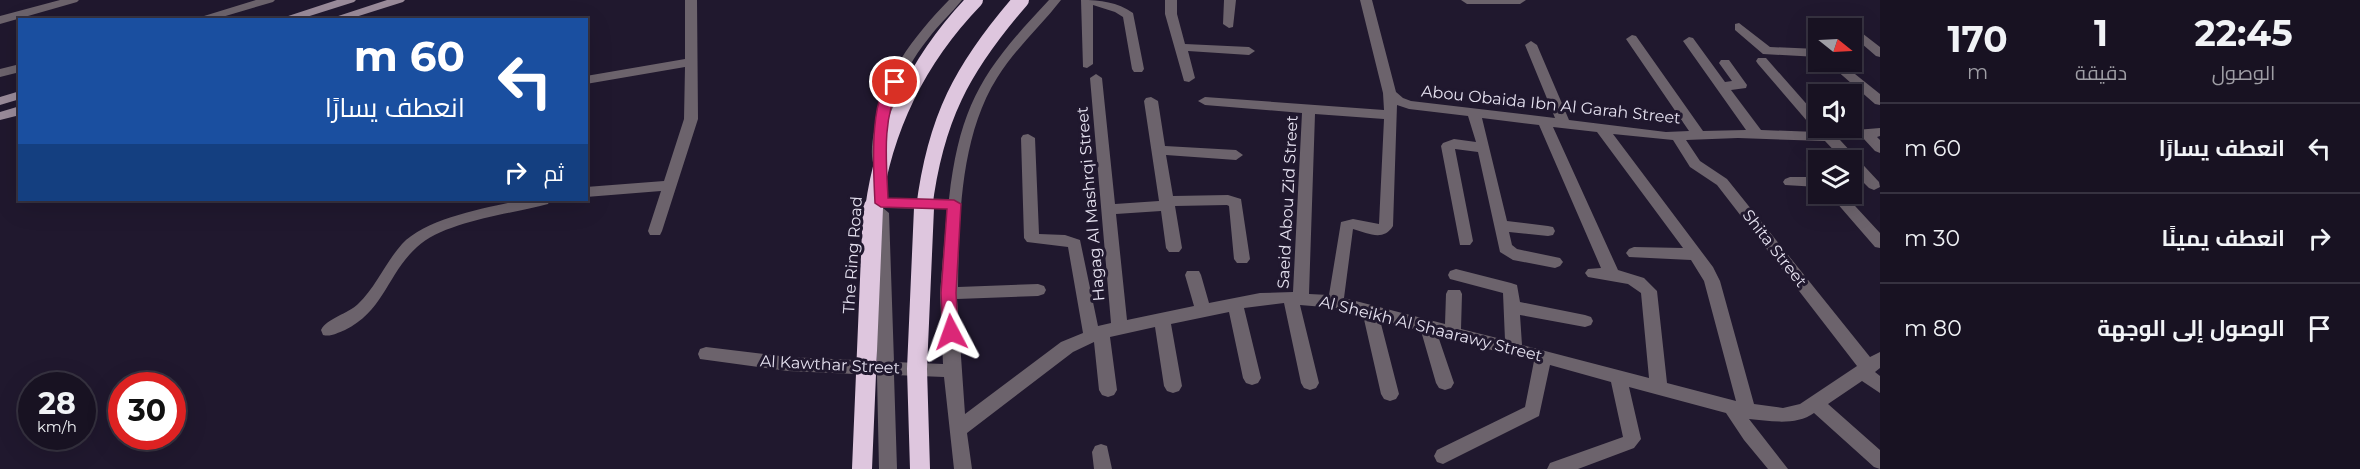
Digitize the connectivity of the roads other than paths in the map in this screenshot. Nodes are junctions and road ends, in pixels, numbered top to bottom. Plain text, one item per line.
1 (73, 0) edge
2 (269, 0) edge
3 (350, 0) edge
4 (399, 0) edge
5 (691, 0) edge
6 (956, 0) edge
7 (975, 0) edge
8 (1021, 0) edge
9 (1055, 0) edge
10 (1088, 0) edge
11 (1171, 0) edge
12 (1230, 0) edge
13 (1366, 0) edge
14 (1467, 0) edge
15 (1520, 0) edge
16 (204, 18) edge
17 (289, 18) edge
18 (339, 18) edge
19 (0, 20) edge
20 (1229, 24) dead end
21 (1740, 27) dead end
22 (1862, 37) edge
23 (1632, 39) dead end
24 (1689, 41) dead end
25 (1531, 45) dead end
26 (1180, 47) junction
27 (1808, 50) edge
28 (1249, 51) dead end
29 (1880, 52) edge
30 (1762, 61) dead end
31 (691, 62) junction
32 (1725, 63) dead end
33 (1087, 64) dead end
34 (18, 68) edge
35 (1138, 69) dead end
36 (1845, 72) edge
37 (0, 73) edge
38 (1096, 78) dead end
39 (1188, 78) dead end
40 (588, 80) edge
41 (1721, 86) junction
42 (1390, 93) junction
43 (18, 96) edge
44 (0, 101) edge
45 (1151, 101) dead end
46 (1205, 101) dead end
47 (1880, 101) edge
48 (1309, 108) junction
49 (18, 111) edge
50 (1474, 113) junction
51 (1808, 114) edge
52 (1391, 115) junction
53 (0, 116) edge
54 (1544, 122) junction
55 (1564, 124) junction
56 (1602, 129) junction
57 (1808, 131) edge
58 (1873, 133) edge
59 (1757, 135) junction
60 (1677, 136) junction
61 (1700, 136) junction
62 (1028, 138) dead end
63 (1829, 138) edge
64 (1484, 148) junction
65 (1880, 148) edge
66 (1159, 150) junction
67 (1841, 150) edge
68 (1236, 154) dead end
69 (1862, 172) edge
70 (1808, 182) edge
71 (1790, 183) dead end
72 (670, 185) junction
73 (1874, 185) dead end
74 (588, 192) edge
75 (539, 201) edge
76 (881, 203) junction
77 (1167, 203) junction
78 (954, 204) junction
79 (1845, 204) edge
80 (1109, 209) junction
81 (1502, 226) junction
82 (656, 231) dead end
83 (1548, 231) dead end
84 (1465, 241) dead end
85 (1880, 243) edge
86 (1174, 248) dead end
87 (1634, 253) dead end
88 (1695, 254) junction
89 (1242, 259) dead end
90 (1555, 262) dead end
91 (1593, 273) dead end
92 (1193, 275) dead end
93 (1456, 275) dead end
94 (1613, 277) junction
95 (1038, 290) dead end
96 (948, 293) junction
97 (1454, 294) dead end
98 (1295, 298) junction
99 (1336, 302) junction
100 (1236, 305) junction
101 (1513, 307) junction
102 (1370, 310) junction
103 (1204, 312) junction
104 (1162, 320) junction
105 (1585, 321) dead end
106 (1427, 325) junction
107 (1120, 328) junction
108 (329, 330) dead end
109 (1453, 332) junction
110 (1097, 334) junction
111 (1514, 349) junction
112 (706, 354) dead end
113 (1543, 356) junction
114 (1870, 366) edge
115 (885, 368) junction
116 (953, 371) junction
117 (1618, 377) junction
118 (1252, 378) dead end
119 (1310, 383) dead end
120 (1445, 383) dead end
121 (1173, 386) dead end
122 (1880, 386) edge
123 (1659, 388) junction
124 (1108, 390) dead end
125 (1390, 394) dead end
126 (1815, 403) junction
127 (1739, 409) junction
128 (957, 430) junction
129 (1443, 456) dead end
130 (1880, 461) edge
131 (862, 469) edge
132 (888, 469) edge
133 (921, 469) edge
134 (963, 469) edge
135 (1556, 469) edge
136 (1779, 469) edge

1 - 19 street
2 - 16 street
3 - 17 main road
4 - 18 main road
5 - 31 street
6 - 76 street
7 - 131 highway, The Ring Road, bridge
8 - 133 highway, bridge
9 - 78 street
10 - 33 street
10 - 35 street
11 - 26 street
12 - 20 street
13 - 42 street
14 - 15 street
21 - 27 street
22 - 29 street
23 - 61 street
24 - 41 street
25 - 55 street
26 - 28 street
26 - 39 street
30 - 51 street
31 - 40 street
31 - 72 street
32 - 41 street
34 - 37 street
36 - 47 street
38 - 80 street, Hagag Al Mashrqi Street
41 - 59 street
42 - 50 street, Abou Obaida Ibn Al Garah Street
42 - 52 street
43 - 44 main road
45 - 66 street
46 - 48 street
48 - 52 street
48 - 98 street, Saeid Abou Zid Street
49 - 53 main road
50 - 54 street, Abou Obaida Ibn Al Garah Street
50 - 64 street
52 - 99 street
54 - 55 street, Abou Obaida Ibn Al Garah Street
54 - 94 street
55 - 56 street, Abou Obaida Ibn Al Garah Street
56 - 60 street, Abou Obaida Ibn Al Garah Street
56 - 88 street
57 - 59 street, Abou Obaida Ibn Al Garah Street
58 - 65 street
59 - 61 street, Abou Obaida Ibn Al Garah Street
60 - 61 street, Abou Obaida Ibn Al Garah Street
60 - 114 street, Shita Street
62 - 110 street
63 - 67 street
64 - 81 street
64 - 84 street
66 - 68 street
66 - 77 street
69 - 73 street
70 - 71 street
72 - 74 street
72 - 82 street
75 - 108 street
76 - 78 street
76 - 115 street
77 - 80 street
77 - 86 street
77 - 89 street
78 - 96 street
79 - 85 street
80 - 107 street, Hagag Al Mashrqi Street
81 - 83 street
81 - 90 street
87 - 88 street
88 - 127 street
91 - 94 street
92 - 103 street
93 - 101 street
94 - 123 street
95 - 96 street
96 - 116 street
97 - 109 street
98 - 99 street, Al Sheikh Al Shaarawy Street
98 - 100 street, Al Sheikh Al Shaarawy Street
98 - 119 street, Saeid Abou Zid Street
99 - 102 street, Al Sheikh Al Shaarawy Street
100 - 103 street, Al Sheikh Al Shaarawy Street
100 - 118 street
101 - 105 street
101 - 111 street
102 - 106 street, Al Sheikh Al Shaarawy Street
102 - 125 street
103 - 104 street, Al Sheikh Al Shaarawy Street
104 - 107 street, Al Sheikh Al Shaarawy Street
104 - 121 street
106 - 109 street, Al Sheikh Al Shaarawy Street
106 - 120 street
107 - 110 street, Al Sheikh Al Shaarawy Street
109 - 111 street, Al Sheikh Al Shaarawy Street
110 - 124 street
110 - 128 street, Al Sheikh Al Shaarawy Street
111 - 113 street, Al Sheikh Al Shaarawy Street
112 - 115 street, Al Kawthar Street
113 - 117 street, Al Sheikh Al Shaarawy Street
113 - 129 street
114 - 122 street, Shita Street
114 - 126 street, Al Sheikh Al Shaarawy Street
115 - 116 street, Al Kawthar Street
115 - 132 street
116 - 128 street
117 - 123 street, Al Sheikh Al Shaarawy Street
117 - 135 street
123 - 127 street, Al Sheikh Al Shaarawy Street
126 - 127 street, Al Sheikh Al Shaarawy Street
126 - 130 street
127 - 136 street
128 - 134 street

